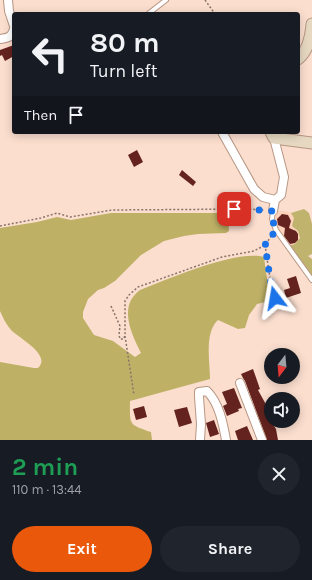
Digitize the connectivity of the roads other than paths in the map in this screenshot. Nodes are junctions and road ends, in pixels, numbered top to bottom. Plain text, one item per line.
1 (8, 0) edge
2 (166, 0) edge
3 (151, 12) edge
4 (12, 21) edge
5 (312, 24) edge
6 (12, 34) edge
7 (0, 39) edge
8 (300, 58) edge
9 (223, 134) edge
10 (273, 135) edge
11 (312, 143) edge
12 (275, 200) junction
13 (272, 211) joint
14 (312, 280) edge
15 (240, 383) dead end
16 (200, 440) edge
17 (226, 440) edge
18 (262, 440) edge

1 - 4 street
2 - 3 lane
5 - 8 street
6 - 7 street
9 - 12 street
10 - 11 street
10 - 12 street
12 - 13 street
13 - 14 lane
15 - 18 street
16 - 17 street

